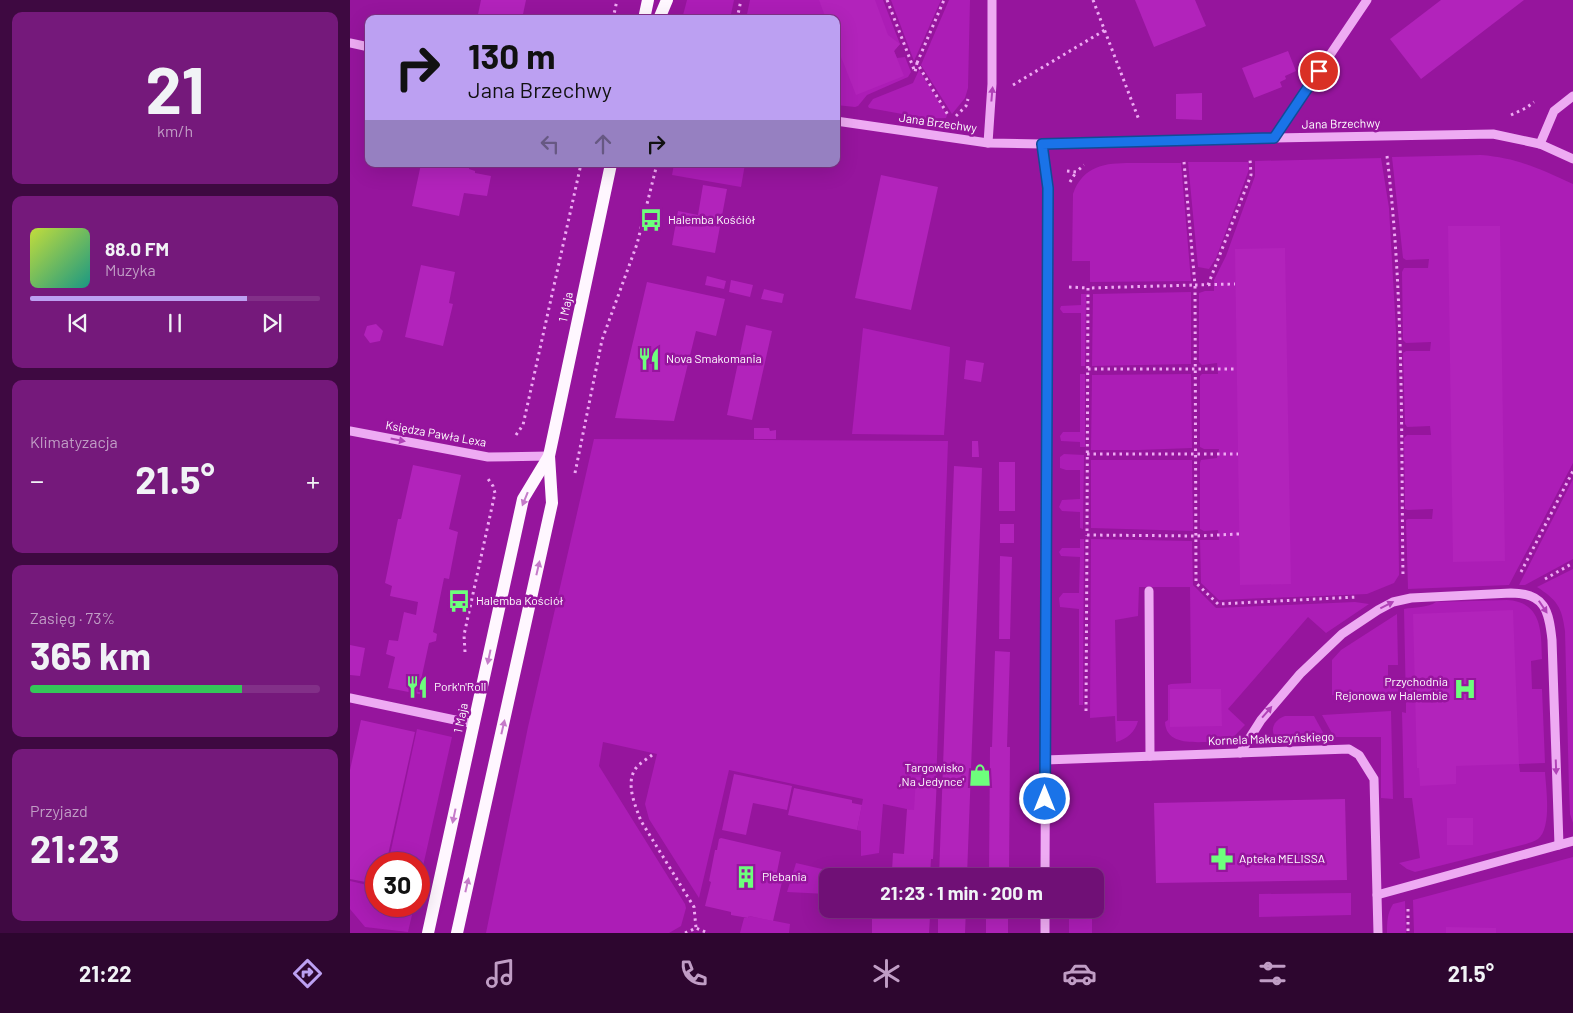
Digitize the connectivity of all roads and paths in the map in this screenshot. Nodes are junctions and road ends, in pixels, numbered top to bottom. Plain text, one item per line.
1 (617, 0) edge
2 (648, 0) edge
3 (667, 0) edge
4 (741, 0) edge
5 (887, 0) edge
6 (944, 0) edge
7 (992, 0) edge
8 (1093, 0) edge
9 (1367, 0) edge
10 (614, 15) edge
11 (645, 15) edge
12 (661, 15) edge
13 (738, 15) edge
14 (1105, 30) junction
15 (350, 43) edge
16 (365, 47) edge
17 (917, 63) junction
18 (1006, 89) dead end
19 (1573, 96) edge
20 (969, 97) dead end
21 (1534, 101) dead end
22 (1509, 116) dead end
23 (840, 122) edge
24 (1130, 123) dead end
25 (1274, 138) junction
26 (988, 143) junction
27 (1042, 144) junction
28 (1540, 144) junction
29 (1387, 151) dead end
30 (1250, 154) dead end
31 (1184, 156) dead end
32 (1573, 159) edge
33 (580, 167) edge
34 (610, 167) edge
35 (1235, 284) dead end
36 (1195, 285) junction
37 (1208, 285) junction
38 (545, 328) dead end
39 (1195, 368) junction
40 (1236, 369) dead end
41 (1088, 370) junction
42 (350, 431) edge
43 (1087, 454) junction
44 (1196, 454) junction
45 (1238, 454) dead end
46 (548, 456) junction
47 (1573, 471) edge
48 (1239, 534) dead end
49 (1087, 535) junction
50 (1197, 536) junction
51 (1404, 586) dead end
52 (1149, 591) dead end
53 (1511, 593) junction
54 (1363, 599) dead end
55 (350, 698) edge
56 (1086, 711) dead end
57 (474, 724) junction
58 (1240, 753) junction
59 (652, 755) dead end
60 (1150, 756) junction
61 (1045, 760) junction
62 (1573, 841) edge
63 (1559, 845) junction
64 (1045, 868) edge
65 (1377, 895) junction
66 (1045, 918) edge
67 (696, 928) junction
68 (428, 933) edge
69 (457, 933) edge
70 (684, 933) edge
71 (708, 933) edge
72 (1045, 933) edge
73 (1378, 933) edge

1 - 10 path
2 - 11 main road
3 - 12 main road
4 - 13 path
5 - 17 path
6 - 17 path
26 -> 7 street
8 - 14 path
9 - 25 street
14 - 18 path
14 - 24 path
15 - 16 street
17 - 20 path
19 - 28 street
21 - 22 path
23 - 26 street, Jana Brzechwy
25 - 27 street, Jana Brzechwy
25 - 28 street, Jana Brzechwy
26 - 27 street, Jana Brzechwy
27 - 61 street
28 - 32 street, Jana Brzechwy
29 - 51 path
30 - 37 path
31 - 36 path
33 - 38 path
34 - 46 main road, 1 Maja
35 - 37 path
36 - 37 path
36 - 39 path
36 - 41 path
39 - 40 path
39 - 41 path
39 - 44 path
41 - 43 path
42 -> 46 street, Księdza Pawła Lexa
43 - 44 path
43 - 49 path
44 - 45 path
44 - 50 path
46 -> 57 main road, 1 Maja
69 -> 46 main road, 1 Maja
47 - 53 path
48 - 50 path
49 - 50 path
49 - 56 path
50 - 54 path
52 - 60 street
58 -> 53 street
53 -> 63 street
55 - 57 street
57 -> 68 main road, 1 Maja
58 - 60 street, Kornela Makuszyńskiego
58 - 65 street, Kornela Makuszyńskiego
59 - 67 path
60 - 61 street, Kornela Makuszyńskiego
61 - 64 street
62 - 63 street
63 - 65 street
65 - 73 street, Kornela Makuszyńskiego
66 - 72 street
67 - 70 path
67 - 71 path

